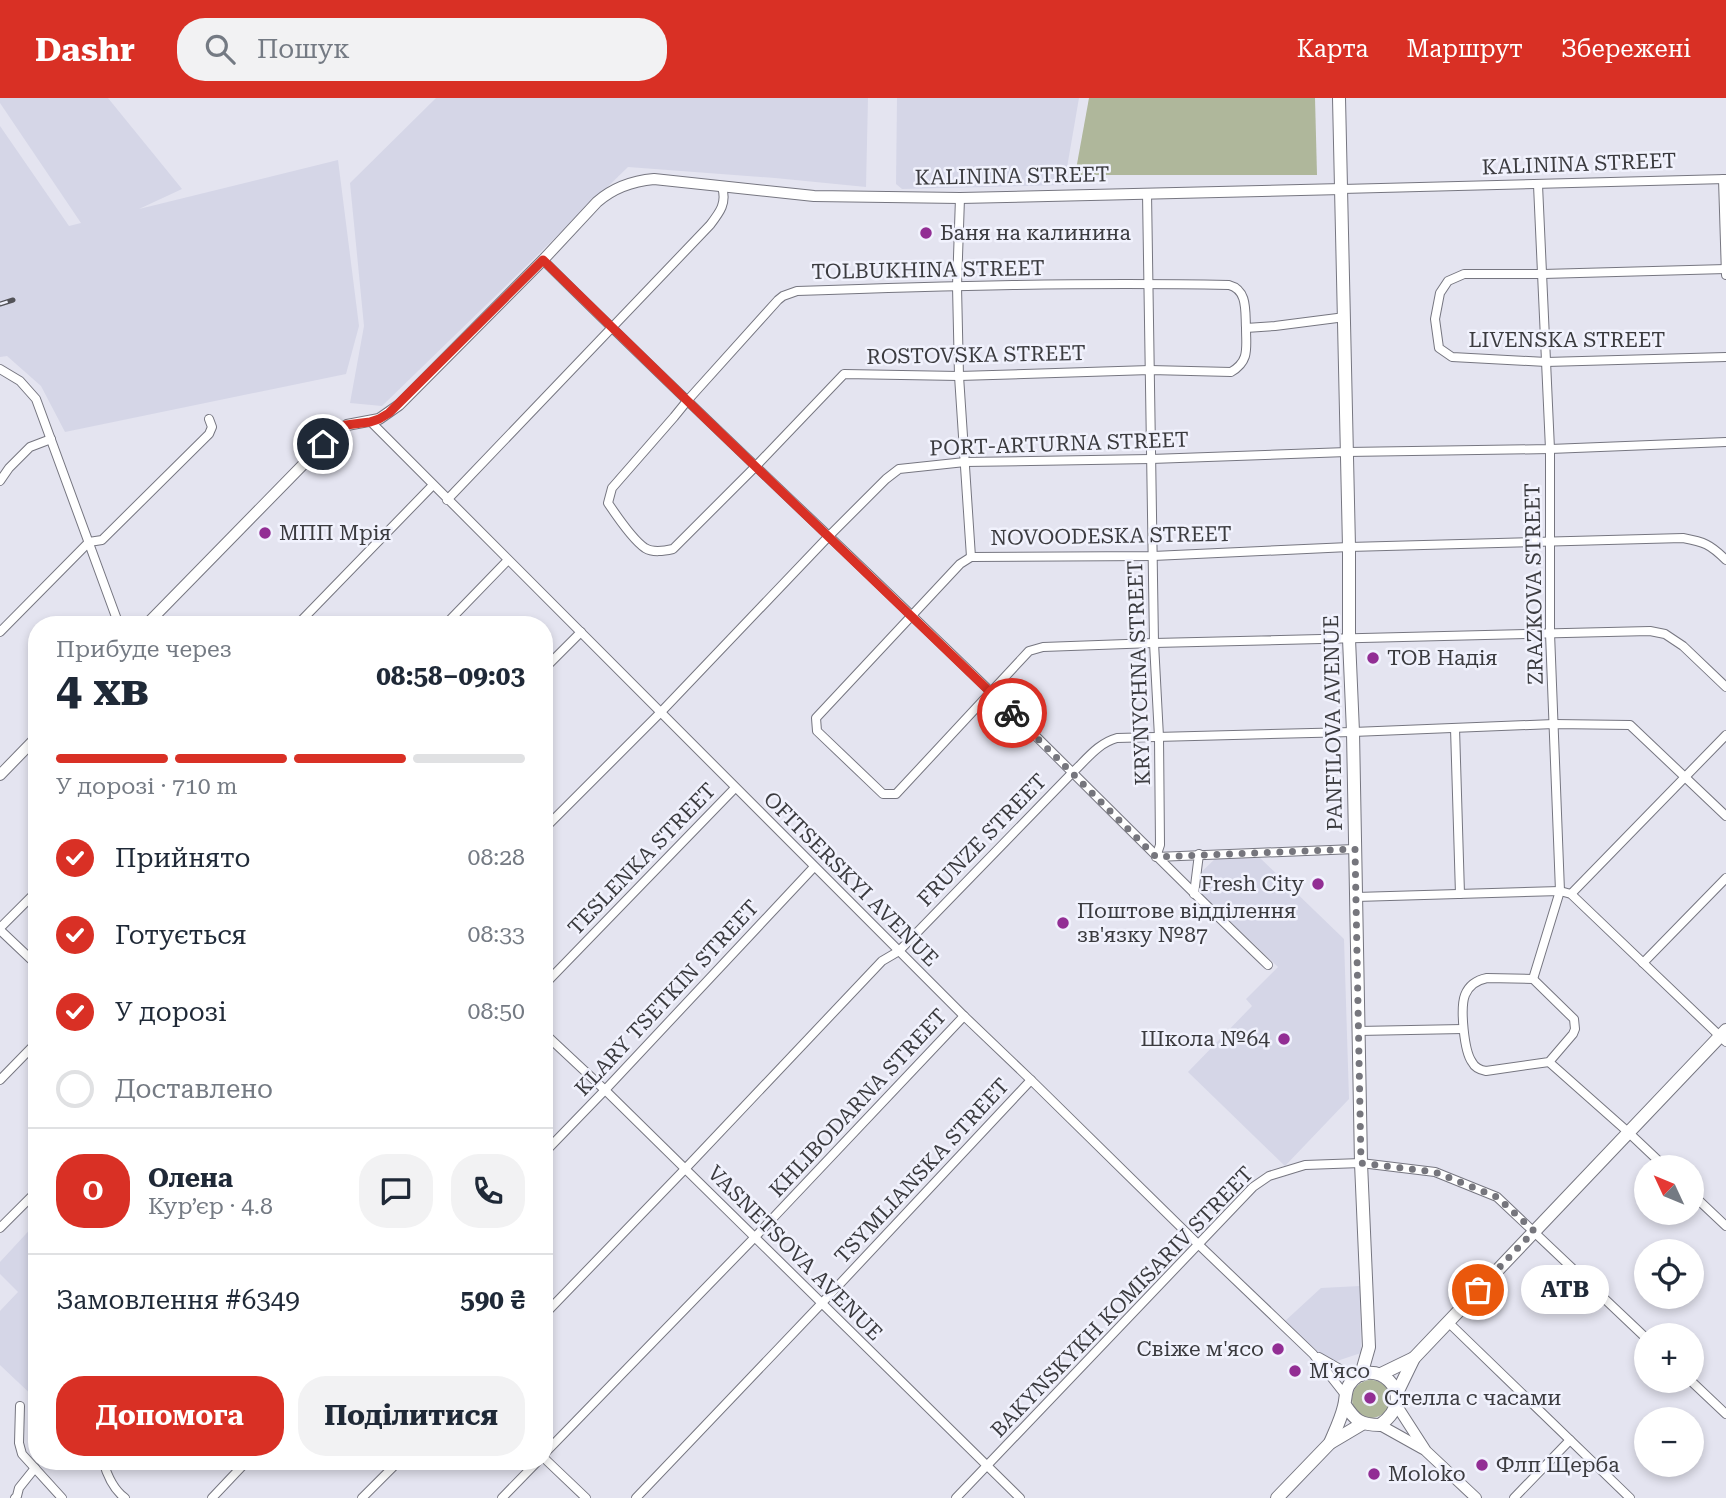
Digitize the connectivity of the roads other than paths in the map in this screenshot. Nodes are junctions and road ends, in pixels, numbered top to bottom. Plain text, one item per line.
1 (1339, 98) edge
2 (1725, 179) edge
3 (1538, 185) junction
4 (722, 187) junction
5 (1342, 189) junction
6 (1147, 193) junction
7 (960, 198) junction
8 (543, 260) junction
9 (1726, 269) edge
10 (1543, 274) junction
11 (1726, 275) edge
12 (1149, 283) junction
13 (957, 286) junction
14 (1345, 317) junction
15 (1246, 328) junction
16 (612, 329) junction
17 (1726, 357) edge
18 (1545, 362) junction
19 (0, 369) edge
20 (1150, 370) junction
21 (959, 376) junction
22 (687, 401) junction
23 (209, 419) dead end
24 (370, 422) junction
25 (51, 439) junction
26 (1726, 442) edge
27 (1550, 449) junction
28 (1347, 452) junction
29 (1152, 459) junction
30 (965, 461) junction
31 (755, 467) junction
32 (0, 481) edge
33 (433, 485) junction
34 (447, 500) junction
35 (628, 529) joint
36 (828, 537) junction
37 (1550, 541) junction
38 (89, 542) junction
39 (1349, 547) junction
40 (1153, 555) junction
41 (971, 557) junction
42 (508, 560) junction
43 (1726, 560) edge
44 (116, 616) edge
45 (155, 616) edge
46 (306, 616) edge
47 (454, 616) edge
48 (911, 617) junction
49 (0, 632) edge
50 (580, 632) junction
51 (1550, 633) junction
52 (1349, 639) junction
53 (1154, 643) junction
54 (553, 660) edge
55 (1726, 687) edge
56 (991, 692) junction
57 (661, 712) junction
58 (1554, 724) junction
59 (1455, 728) junction
60 (1353, 732) junction
61 (1726, 735) edge
62 (1159, 737) junction
63 (28, 746) edge
64 (1072, 773) junction
65 (0, 775) edge
66 (1686, 777) junction
67 (735, 788) junction
68 (1726, 816) edge
69 (553, 820) edge
70 (1355, 849) junction
71 (1199, 854) junction
72 (1156, 857) junction
73 (814, 867) junction
74 (1726, 878) edge
75 (1560, 891) junction
76 (1194, 894) junction
77 (1460, 894) junction
78 (1571, 894) junction
79 (1356, 897) junction
80 (28, 900) edge
81 (0, 929) edge
82 (898, 951) junction
83 (28, 956) edge
84 (1643, 963) junction
85 (1268, 965) dead end
86 (553, 976) edge
87 (1533, 979) junction
88 (964, 1016) junction
89 (1464, 1029) junction
90 (1359, 1031) junction
91 (1724, 1036) edge
92 (553, 1041) edge
93 (28, 1051) edge
94 (1549, 1062) junction
95 (0, 1080) edge
96 (1031, 1080) junction
97 (605, 1090) junction
98 (1628, 1132) junction
99 (553, 1144) edge
100 (1652, 1155) edge
101 (1361, 1163) junction
102 (685, 1169) junction
103 (28, 1200) edge
104 (1704, 1205) edge
105 (1726, 1226) edge
106 (0, 1228) edge
107 (1534, 1231) junction
108 (755, 1237) junction
109 (1198, 1244) junction
110 (821, 1304) junction
111 (553, 1306) edge
112 (1448, 1322) junction
113 (1634, 1327) edge
114 (1369, 1347) junction
115 (1313, 1354) junction
116 (1414, 1358) junction
117 (1381, 1374) junction
118 (1358, 1376) junction
119 (1704, 1393) edge
120 (1397, 1399) junction
121 (1345, 1401) junction
122 (20, 1406) dead end
123 (1726, 1414) edge
124 (1362, 1424) junction
125 (1380, 1425) junction
126 (1570, 1440) junction
127 (1331, 1443) junction
128 (553, 1447) edge
129 (1426, 1451) junction
130 (28, 1460) edge
131 (553, 1465) edge
132 (987, 1466) junction
133 (33, 1470) edge
134 (37, 1470) edge
135 (106, 1470) edge
136 (238, 1470) edge
137 (390, 1470) edge
138 (529, 1470) edge
139 (15, 1498) edge
140 (61, 1498) edge
141 (125, 1498) edge
142 (212, 1498) edge
143 (362, 1498) edge
144 (502, 1498) edge
145 (586, 1498) edge
146 (635, 1498) edge
147 (956, 1498) edge
148 (1020, 1498) edge
149 (1277, 1498) edge
150 (1476, 1498) edge
151 (1514, 1498) edge
152 (1630, 1498) edge

1 - 5 main road, PANFILOVA AVENUE
2 - 3 street, KALININA STREET
2 - 9 street
3 - 5 street, KALININA STREET
3 - 10 street, ZRAZKOVA STREET
4 - 7 street, KALININA STREET
4 - 8 street, KALININA STREET
4 - 16 street
5 - 6 street, KALININA STREET
5 - 14 main road, PANFILOVA AVENUE
6 - 7 street, KALININA STREET
6 - 12 street, KRYNYCHNA STREET
7 - 13 street
8 - 16 street
8 - 24 street, KALININA STREET
9 - 10 street
9 - 11 street
10 - 18 street, ZRAZKOVA STREET
10 - 18 street, LIVENSKA STREET
12 - 13 street, TOLBUKHINA STREET
12 - 15 street, TOLBUKHINA STREET
12 - 20 street, KRYNYCHNA STREET
13 - 21 street
13 - 22 street, TOLBUKHINA STREET
14 - 15 street
14 - 28 main road, PANFILOVA AVENUE
15 - 20 street, ROSTOVSKA STREET
16 - 22 street
16 - 34 street
17 - 18 street, LIVENSKA STREET
18 - 27 street, ZRAZKOVA STREET
19 - 25 street
20 - 21 street, ROSTOVSKA STREET
20 - 29 street, KRYNYCHNA STREET
21 - 30 street
21 - 31 street, ROSTOVSKA STREET
22 - 31 street
22 - 35 street, TOLBUKHINA STREET
23 - 38 street
24 - 33 street, OFITSERSKYI AVENUE
24 - 45 street, KALININA STREET
25 - 32 street
25 - 38 street
26 - 27 street, PORT-ARTURNA STREET
27 - 28 street, PORT-ARTURNA STREET
27 - 37 street, ZRAZKOVA STREET
28 - 29 street, PORT-ARTURNA STREET
28 - 39 main road, PANFILOVA AVENUE
29 - 30 street, PORT-ARTURNA STREET
29 - 40 street, KRYNYCHNA STREET
30 - 36 street, PORT-ARTURNA STREET
30 - 41 street
31 - 35 street, ROSTOVSKA STREET
31 - 36 street
33 - 34 street, OFITSERSKYI AVENUE
33 - 46 street
34 - 42 street, OFITSERSKYI AVENUE
36 - 48 street
36 - 57 street, PORT-ARTURNA STREET
37 - 39 street, NOVOODESKA STREET
37 - 43 street, NOVOODESKA STREET
37 - 51 street, ZRAZKOVA STREET
38 - 44 street
38 - 49 street
39 - 40 street, NOVOODESKA STREET
39 - 52 main road, PANFILOVA AVENUE
40 - 41 street, NOVOODESKA STREET
40 - 53 street, KRYNYCHNA STREET
41 - 48 street, NOVOODESKA STREET
42 - 47 street
42 - 50 street, OFITSERSKYI AVENUE
48 - 56 street
48 - 56 street, NOVOODESKA STREET
50 - 54 street
50 - 57 street, OFITSERSKYI AVENUE
51 - 52 street, NOVOODESKA STREET
51 - 55 street, NOVOODESKA STREET
51 - 58 street, ZRAZKOVA STREET
52 - 53 street, NOVOODESKA STREET
52 - 60 main road, PANFILOVA AVENUE
53 - 56 street, NOVOODESKA STREET
53 - 62 street, KRYNYCHNA STREET
56 - 64 street
57 - 67 street, OFITSERSKYI AVENUE
57 - 69 street, PORT-ARTURNA STREET
58 - 59 street, FRUNZE STREET
58 - 66 street, FRUNZE STREET
58 - 75 street, ZRAZKOVA STREET
59 - 60 street, FRUNZE STREET
59 - 77 street
60 - 62 street, FRUNZE STREET
60 - 70 main road, PANFILOVA AVENUE
61 - 66 street
62 - 64 street, FRUNZE STREET
62 - 72 street, KRYNYCHNA STREET
63 - 65 street
64 - 72 street
64 - 82 street, FRUNZE STREET
66 - 68 street, FRUNZE STREET
66 - 78 street
67 - 73 street, OFITSERSKYI AVENUE
67 - 86 street, TESLENKA STREET
70 - 71 street
70 - 79 main road, PANFILOVA AVENUE
71 - 72 street
71 - 76 street
72 - 76 street
73 - 82 street, OFITSERSKYI AVENUE
73 - 97 street, KLARY TSETKIN STREET
74 - 84 street
75 - 77 street
75 - 78 street
75 - 87 street, ZRAZKOVA STREET
76 - 85 street
77 - 79 street
78 - 84 street
79 - 90 main road, PANFILOVA AVENUE
80 - 81 street
81 - 83 street
82 - 88 street, OFITSERSKYI AVENUE
82 - 102 street, FRUNZE STREET
84 - 91 street
87 - 89 street
87 - 94 street
88 - 96 street, OFITSERSKYI AVENUE
88 - 108 street, KHLIBODARNA STREET
89 - 90 street
89 - 94 street
90 - 101 main road, PANFILOVA AVENUE
91 - 98 main road
92 - 97 street, VASNETSOVA AVENUE
93 - 95 street
94 - 98 street
96 - 109 street, OFITSERSKYI AVENUE
96 - 110 street, TSYMLIANSKA STREET
97 - 99 street, KLARY TSETKIN STREET
97 - 102 street, VASNETSOVA AVENUE
98 - 100 street
98 - 107 main road
101 - 107 street, BAKYNSKYKH KOMISARIV STREET
101 - 109 street, BAKYNSKYKH KOMISARIV STREET
101 - 114 main road, PANFILOVA AVENUE
102 - 108 street, VASNETSOVA AVENUE
102 - 111 street, FRUNZE STREET
103 - 106 street
104 - 105 street
107 - 112 main road
107 - 113 street, BAKYNSKYKH KOMISARIV STREET
108 - 110 street, VASNETSOVA AVENUE
108 - 128 street, KHLIBODARNA STREET
109 - 115 street, OFITSERSKYI AVENUE
109 - 132 street, BAKYNSKYKH KOMISARIV STREET
110 - 132 street, VASNETSOVA AVENUE
110 - 146 street, TSYMLIANSKA STREET
112 - 116 main road
112 - 126 street
114 - 117 main road, PANFILOVA AVENUE
114 - 118 main road, PANFILOVA AVENUE
115 - 118 street
115 - 121 street
116 - 117 main road
116 - 120 main road
117 - 118 main road
117 - 120 main road
118 - 121 main road
119 - 123 street
120 - 125 main road
120 - 129 street
121 - 124 main road
121 - 127 main road
122 - 130 street
124 - 125 main road
124 - 127 main road
125 - 129 street
126 - 151 street
126 - 152 street
127 - 149 main road
129 - 150 street
131 - 145 street
132 - 147 street, BAKYNSKYKH KOMISARIV STREET
132 - 148 street, VASNETSOVA AVENUE
133 - 139 street
134 - 140 street
135 - 141 street
136 - 142 street
137 - 143 street
138 - 144 street

